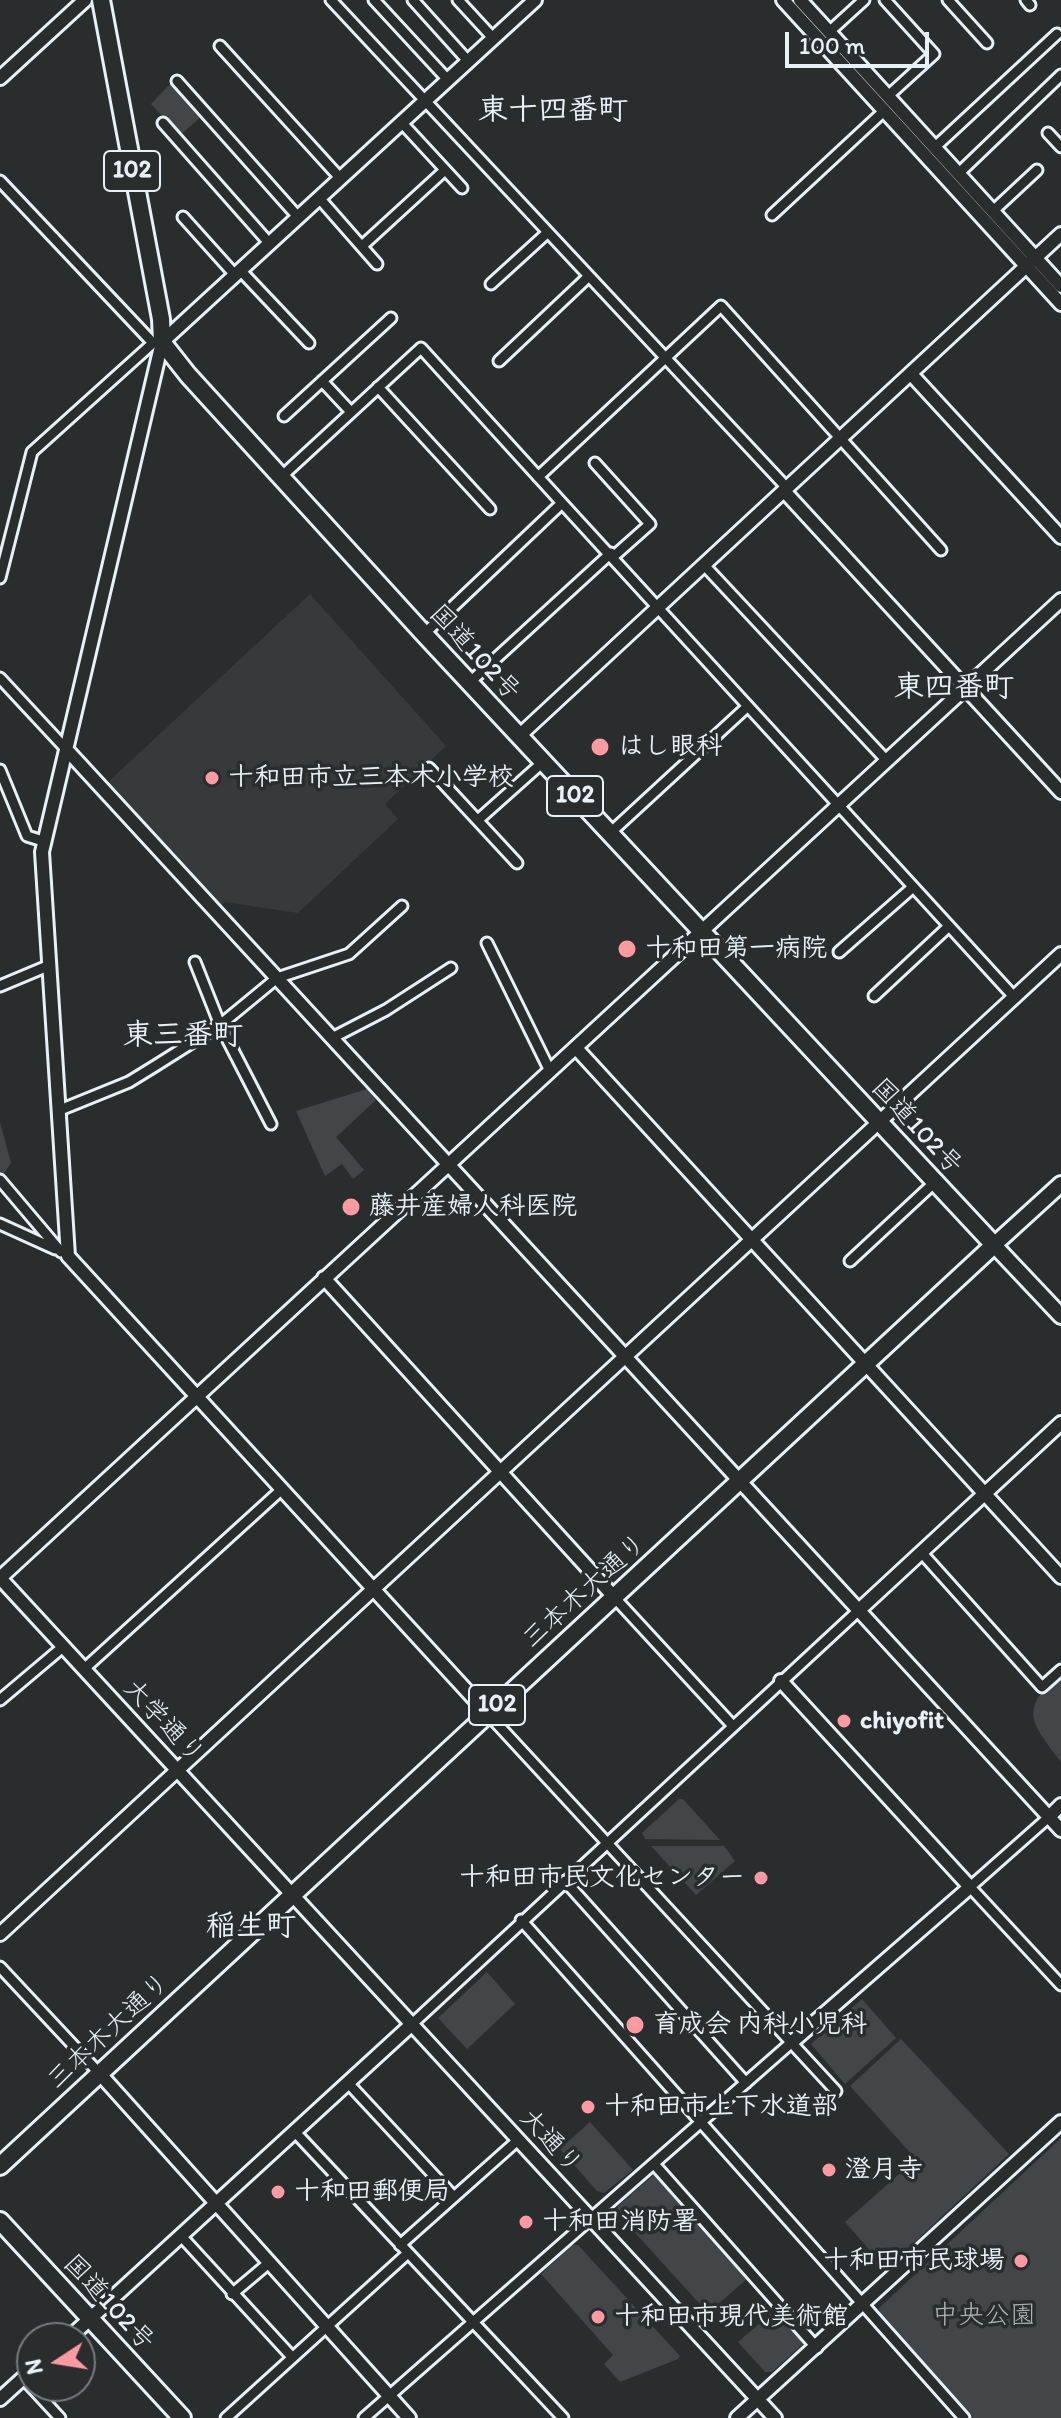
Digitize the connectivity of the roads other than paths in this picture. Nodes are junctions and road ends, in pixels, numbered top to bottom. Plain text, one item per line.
1 (85, 0) edge
2 (101, 0) edge
3 (331, 0) edge
4 (374, 0) edge
5 (413, 0) edge
6 (458, 0) edge
7 (535, 0) edge
8 (783, 0) edge
9 (800, 0) edge
10 (864, 0) edge
11 (885, 0) edge
12 (948, 0) edge
13 (829, 32) junction
14 (1057, 34) dead end
15 (493, 38) junction
16 (987, 43) dead end
17 (220, 46) dead end
18 (468, 61) junction
19 (1061, 75) edge
20 (0, 78) edge
21 (448, 80) junction
22 (177, 81) dead end
23 (888, 96) junction
24 (424, 102) junction
25 (884, 111) junction
26 (163, 123) dead end
27 (402, 123) junction
28 (1048, 133) dead end
29 (1061, 147) edge
30 (934, 148) junction
31 (445, 170) junction
32 (1037, 170) dead end
33 (959, 173) junction
34 (341, 179) junction
35 (0, 181) edge
36 (462, 188) dead end
37 (320, 199) junction
38 (993, 211) junction
39 (772, 215) dead end
40 (183, 217) dead end
41 (299, 218) junction
42 (547, 233) junction
43 (1061, 234) edge
44 (270, 244) junction
45 (362, 246) junction
46 (1031, 262) junction
47 (377, 264) dead end
48 (238, 273) junction
49 (588, 277) junction
50 (491, 284) dead end
51 (1061, 286) edge
52 (1061, 304) edge
53 (391, 318) dead end
54 (157, 342) junction
55 (309, 343) dead end
56 (663, 359) junction
57 (499, 361) dead end
58 (911, 374) junction
59 (322, 381) junction
60 (378, 387) junction
61 (351, 412) junction
62 (284, 416) dead end
63 (840, 438) junction
64 (595, 463) dead end
65 (281, 477) junction
66 (538, 477) junction
67 (786, 491) junction
68 (562, 503) junction
69 (490, 509) dead end
70 (1061, 537) edge
71 (941, 550) dead end
72 (612, 555) junction
73 (704, 565) junction
74 (0, 578) edge
75 (1061, 600) edge
76 (658, 607) junction
77 (424, 634) junction
78 (0, 678) edge
79 (469, 683) junction
80 (966, 689) junction
81 (748, 706) junction
82 (519, 736) junction
83 (66, 749) junction
84 (887, 761) junction
85 (543, 762) junction
86 (429, 768) dead end
87 (0, 770) edge
88 (1061, 792) edge
89 (839, 805) junction
90 (478, 820) junction
91 (609, 834) junction
92 (43, 841) junction
93 (517, 863) dead end
94 (912, 888) junction
95 (402, 906) dead end
96 (948, 927) junction
97 (701, 932) junction
98 (487, 943) dead end
99 (839, 952) dead end
100 (1061, 954) edge
101 (195, 962) dead end
102 (50, 965) junction
103 (451, 968) dead end
104 (277, 978) junction
105 (0, 986) edge
106 (874, 996) dead end
107 (1015, 998) junction
108 (220, 1025) junction
109 (332, 1038) junction
110 (576, 1048) junction
111 (550, 1071) junction
112 (60, 1110) junction
113 (878, 1122) junction
114 (271, 1124) dead end
115 (448, 1165) junction
116 (0, 1180) edge
117 (935, 1182) junction
118 (1061, 1184) edge
119 (3, 1228) edge
120 (752, 1237) junction
121 (994, 1245) junction
122 (65, 1254) junction
123 (850, 1261) dead end
124 (324, 1278) junction
125 (1061, 1316) edge
126 (625, 1356) junction
127 (868, 1364) junction
128 (196, 1397) junction
129 (1061, 1423) edge
130 (500, 1472) junction
131 (741, 1482) junction
132 (281, 1490) junction
133 (985, 1491) junction
134 (921, 1552) junction
135 (1061, 1577) edge
136 (0, 1578) edge
137 (373, 1589) junction
138 (615, 1598) junction
139 (858, 1611) junction
140 (64, 1646) junction
141 (84, 1669) junction
142 (1061, 1670) edge
143 (781, 1681) junction
144 (0, 1700) edge
145 (488, 1714) junction
146 (733, 1726) junction
147 (178, 1769) junction
148 (1061, 1805) edge
149 (1049, 1817) junction
150 (1061, 1830) edge
151 (606, 1842) junction
152 (565, 1881) junction
153 (970, 1887) junction
154 (296, 1895) junction
155 (521, 1920) junction
156 (0, 1934) edge
157 (0, 1967) edge
158 (1061, 1985) edge
159 (411, 2025) junction
160 (792, 2042) junction
161 (100, 2074) junction
162 (746, 2083) junction
163 (349, 2084) junction
164 (836, 2091) dead end
165 (701, 2121) junction
166 (1061, 2122) edge
167 (295, 2132) junction
168 (518, 2140) junction
169 (654, 2164) junction
170 (0, 2166) edge
171 (454, 2197) junction
172 (218, 2204) junction
173 (590, 2219) junction
174 (0, 2221) edge
175 (182, 2237) junction
176 (400, 2245) junction
177 (408, 2253) junction
178 (270, 2262) junction
179 (232, 2294) junction
180 (864, 2305) junction
181 (90, 2319) junction
182 (87, 2322) edge
183 (471, 2323) junction
184 (327, 2326) junction
185 (817, 2348) junction
186 (292, 2357) junction
187 (16, 2385) edge
188 (389, 2396) junction
189 (0, 2399) edge
190 (758, 2399) junction
191 (182, 2418) edge
192 (226, 2418) edge
193 (364, 2418) edge
194 (409, 2418) edge
195 (563, 2418) edge
196 (737, 2418) edge
197 (775, 2418) edge
198 (964, 2418) edge

1 - 20 street
2 - 54 highway, 102
3 - 24 street
4 - 21 street
5 - 18 street
6 - 15 street
7 - 15 street
8 - 25 street
9 - 13 street
10 - 13 street
11 - 23 street
12 - 16 street
13 - 23 street
14 - 30 street
15 - 18 street
17 - 34 street
18 - 21 street
19 - 33 street
21 - 24 street
22 - 41 street
23 - 30 street
24 - 27 street
24 - 42 street
25 - 39 street
25 - 46 street
26 - 44 street
27 - 31 street
27 - 34 street
28 - 29 street
30 - 33 street
31 - 36 street
31 - 45 street
32 - 38 street
33 - 38 street
34 - 37 street
35 - 54 street
37 - 41 street
37 - 45 street
38 - 46 street
40 - 48 street
41 - 44 street
42 - 49 street
42 - 50 street
43 - 46 street
44 - 48 street
45 - 47 street
46 - 51 street
46 - 52 street
46 - 58 street
48 - 54 street
48 - 55 street
49 - 56 street
49 - 57 street
53 - 59 street
54 - 65 highway, 国道102号 / 102
54 - 74 street
54 - 83 street
56 - 63 street
56 - 66 street
56 - 67 street
58 - 63 street
58 - 70 street
59 - 61 street
59 - 62 street
60 - 61 street
60 - 66 street
60 - 69 street
61 - 65 street
63 - 67 street
63 - 71 street
64 - 72 street
65 - 77 highway, 国道102号 / 102
66 - 68 street
67 - 73 street
67 - 80 street
68 - 72 street
68 - 77 street
72 - 76 street
72 - 79 street
73 - 76 street
73 - 84 street
75 - 80 street
76 - 81 street
76 - 82 street
77 - 79 highway, 国道102号 / 102
78 - 83 street
79 - 82 highway, 国道102号 / 102
80 - 84 street
80 - 88 street
81 - 89 street
81 - 91 street
82 - 85 highway, 国道102号 / 102
83 - 92 street
83 - 104 street
84 - 89 street
85 - 90 street
85 - 91 highway, 国道102号 / 102
86 - 90 street
87 - 92 street
89 - 94 street
89 - 97 street
90 - 93 street
91 - 97 highway, 国道102号 / 102
92 - 102 street
94 - 96 street
94 - 99 street
95 - 104 street
96 - 106 street
96 - 107 street
97 - 110 street
97 - 113 highway, 国道102号 / 102
98 - 111 street
100 - 107 street
101 - 108 street
102 - 105 street
102 - 112 street
103 - 109 street
104 - 108 street
104 - 109 street
107 - 113 street
108 - 112 street
108 - 114 street
109 - 115 street
110 - 111 street
110 - 120 street
111 - 115 street
112 - 122 street
113 - 117 highway, 国道102号 / 102
113 - 120 street
115 - 124 street
115 - 126 street
116 - 122 street
117 - 121 highway, 国道102号 / 102
117 - 123 street
118 - 121 main road, 三本木大通り
119 - 122 street
120 - 126 street
120 - 127 street
121 - 125 main road
121 - 127 highway, 三本木大通り / 102
122 - 128 street
124 - 128 street
124 - 130 street
126 - 130 street
126 - 131 street
127 - 131 highway, 三本木大通り / 102
127 - 133 street
128 - 132 street
128 - 136 street
129 - 133 street
130 - 137 street
130 - 138 street
131 - 138 highway, 三本木大通り / 102
131 - 139 street
132 - 137 street
132 - 141 street
133 - 134 street
133 - 135 street
134 - 139 street
134 - 142 street
136 - 140 street, 大学通り
137 - 145 street
137 - 147 street
138 - 145 highway, 三本木大通り / 102
138 - 146 street
139 - 143 street
139 - 149 street
140 - 141 street, 大学通り
140 - 144 street
141 - 147 street, 大学通り
143 - 146 street
143 - 153 street
145 - 151 street
145 - 154 highway, 三本木大通り / 102
146 - 151 street
147 - 154 street, 大学通り
147 - 156 street
148 - 149 street
149 - 150 street
149 - 153 street
151 - 152 street
151 - 160 street
152 - 155 street
152 - 162 street
153 - 158 street
153 - 160 street
154 - 159 street, 大通り
154 - 161 highway, 三本木大通り / 102
155 - 159 street
155 - 165 street
157 - 161 street
159 - 163 street
159 - 168 street, 大通り
160 - 162 street
160 - 164 street
161 - 170 highway, 三本木大通り / 102
161 - 172 street
162 - 165 street
163 - 167 street
163 - 171 street
165 - 169 street
165 - 180 street
166 - 180 street
167 - 172 street
167 - 176 street
168 - 171 street
168 - 173 street, 大通り
169 - 173 street
169 - 185 street
171 - 176 street
172 - 175 street
172 - 178 street
173 - 183 street
173 - 190 street, 大通り
174 - 181 highway, 国道102号
175 - 179 street
175 - 181 street
176 - 177 street
177 - 183 street
177 - 184 street
178 - 179 street
178 - 184 street
179 - 186 street
180 - 185 street
180 - 198 street
181 - 182 street
181 - 191 highway, 国道102号
183 - 188 street
183 - 195 street
184 - 186 street
184 - 188 street
185 - 190 street
186 - 192 street
187 - 189 street
188 - 193 street
188 - 194 street
190 - 196 street
190 - 197 street, 大通り

